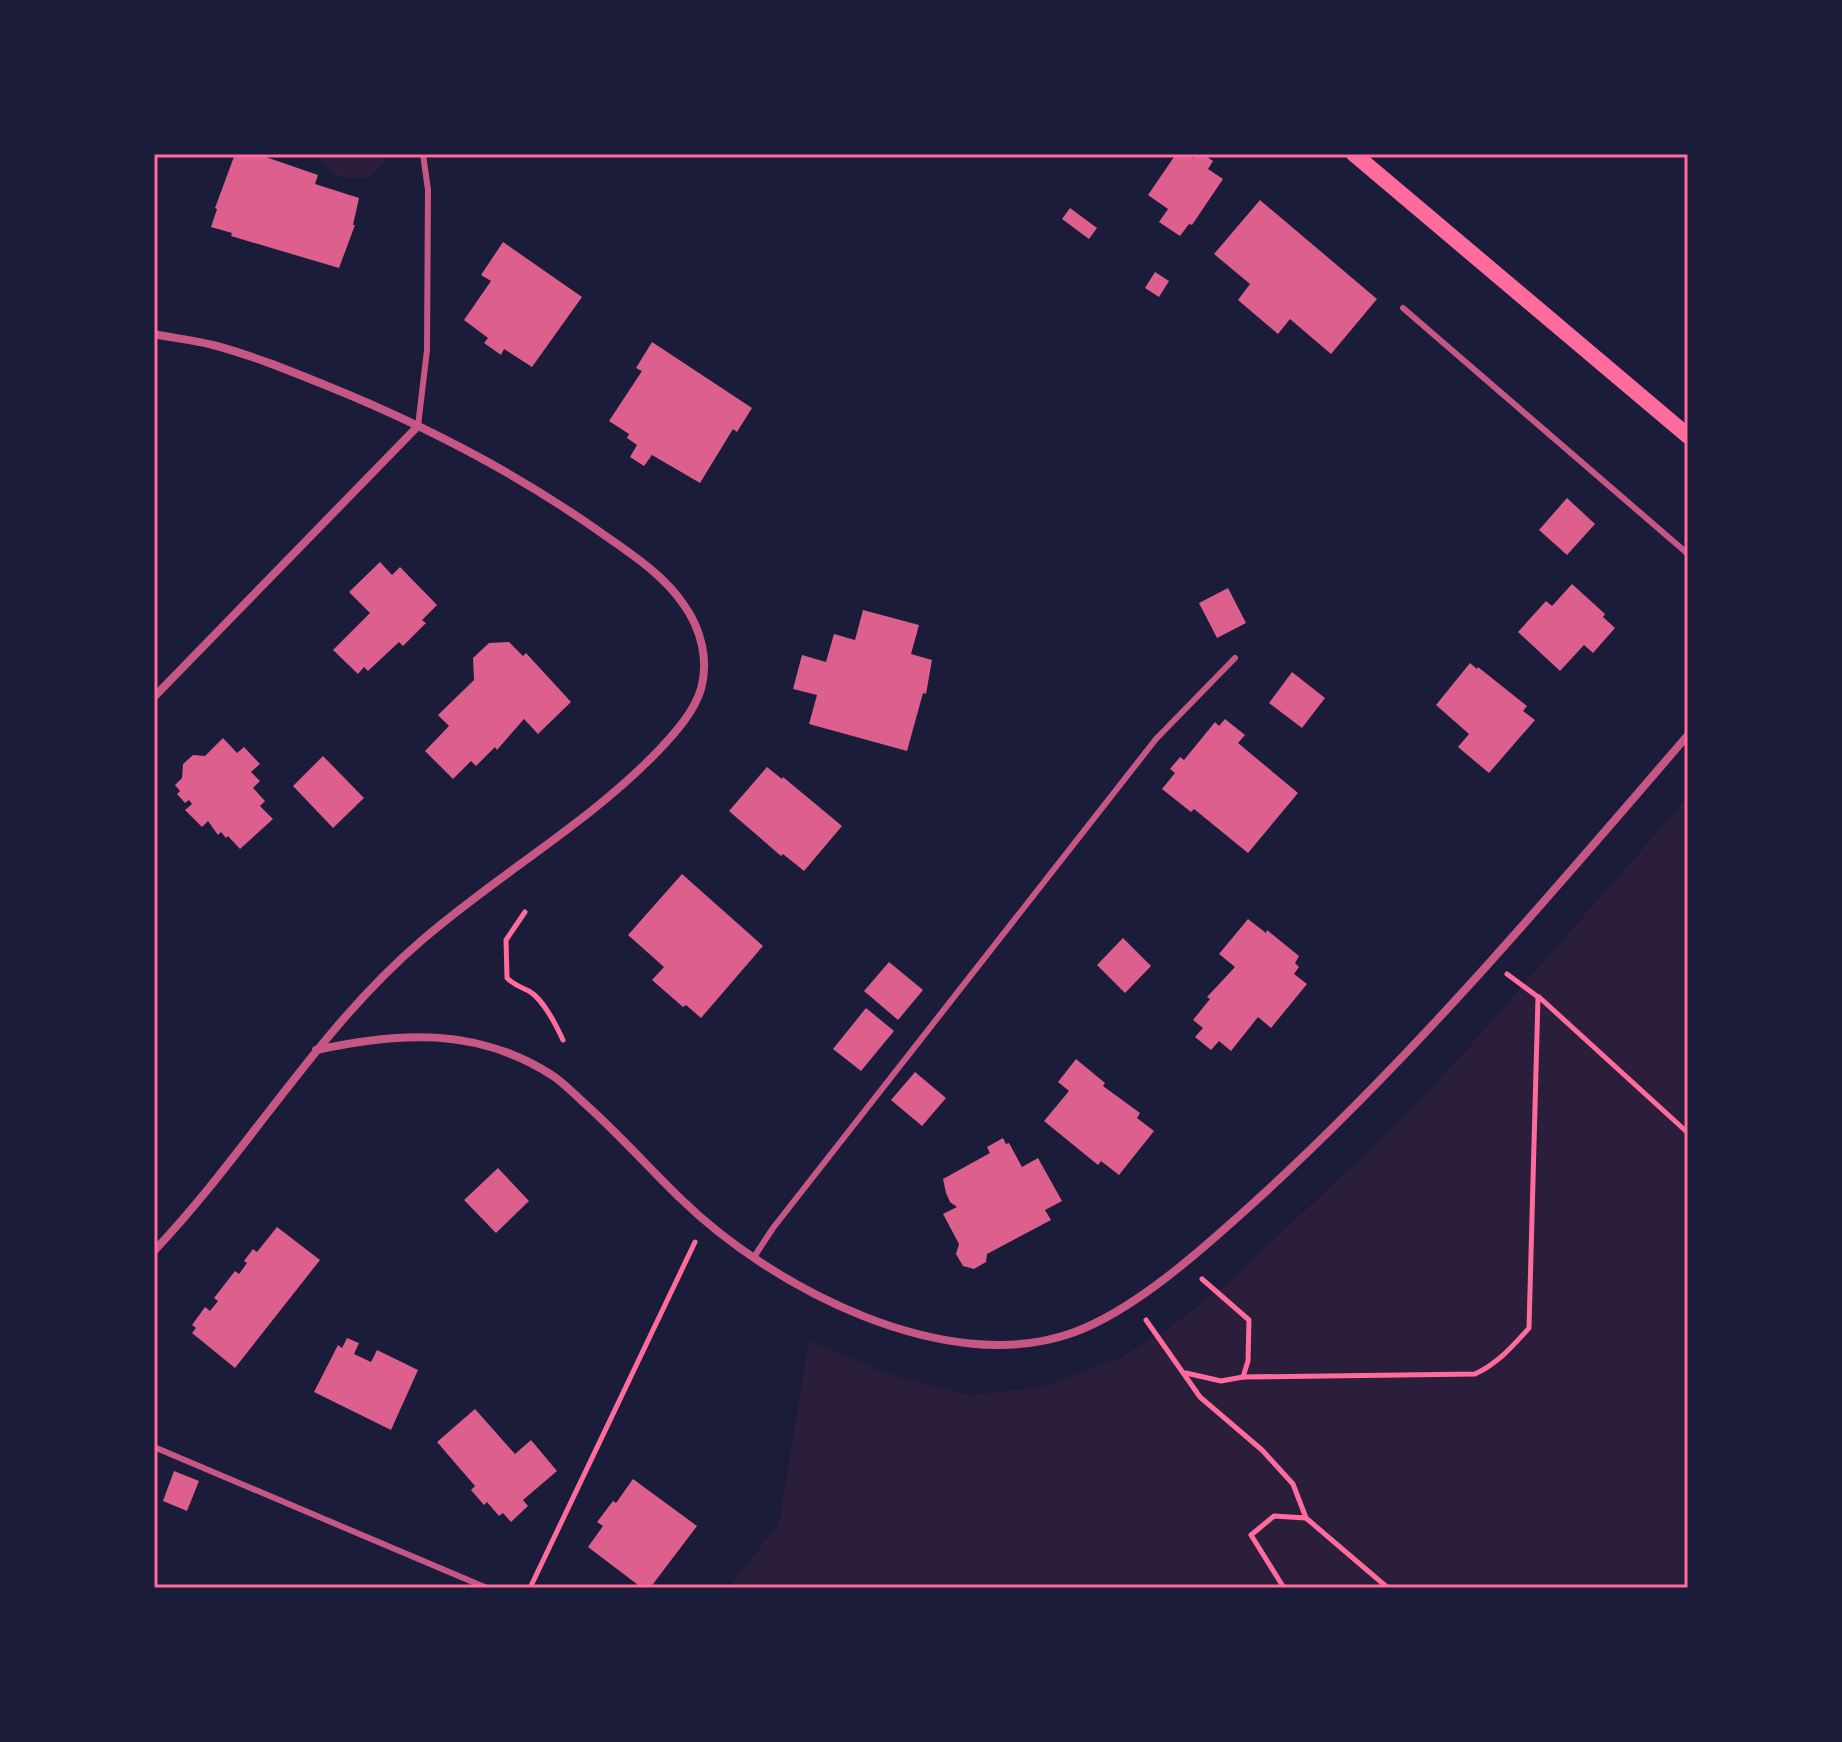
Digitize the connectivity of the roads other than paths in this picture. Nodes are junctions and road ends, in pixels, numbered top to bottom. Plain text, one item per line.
1 (423, 154) edge
2 (1354, 154) edge
3 (1403, 308) dead end
4 (154, 334) edge
5 (418, 426) junction
6 (1688, 436) edge
7 (1688, 554) edge
8 (1235, 658) dead end
9 (154, 697) edge
10 (1688, 735) edge
11 (316, 1050) junction
12 (154, 1251) edge
13 (754, 1257) junction
14 (154, 1447) edge
15 (487, 1588) edge

1 - 5 lane
2 - 6 main road
3 - 7 lane
4 - 5 street
5 - 9 street
5 - 11 street
8 - 13 lane
10 - 13 street
11 - 12 street
11 - 13 street
14 - 15 lane

